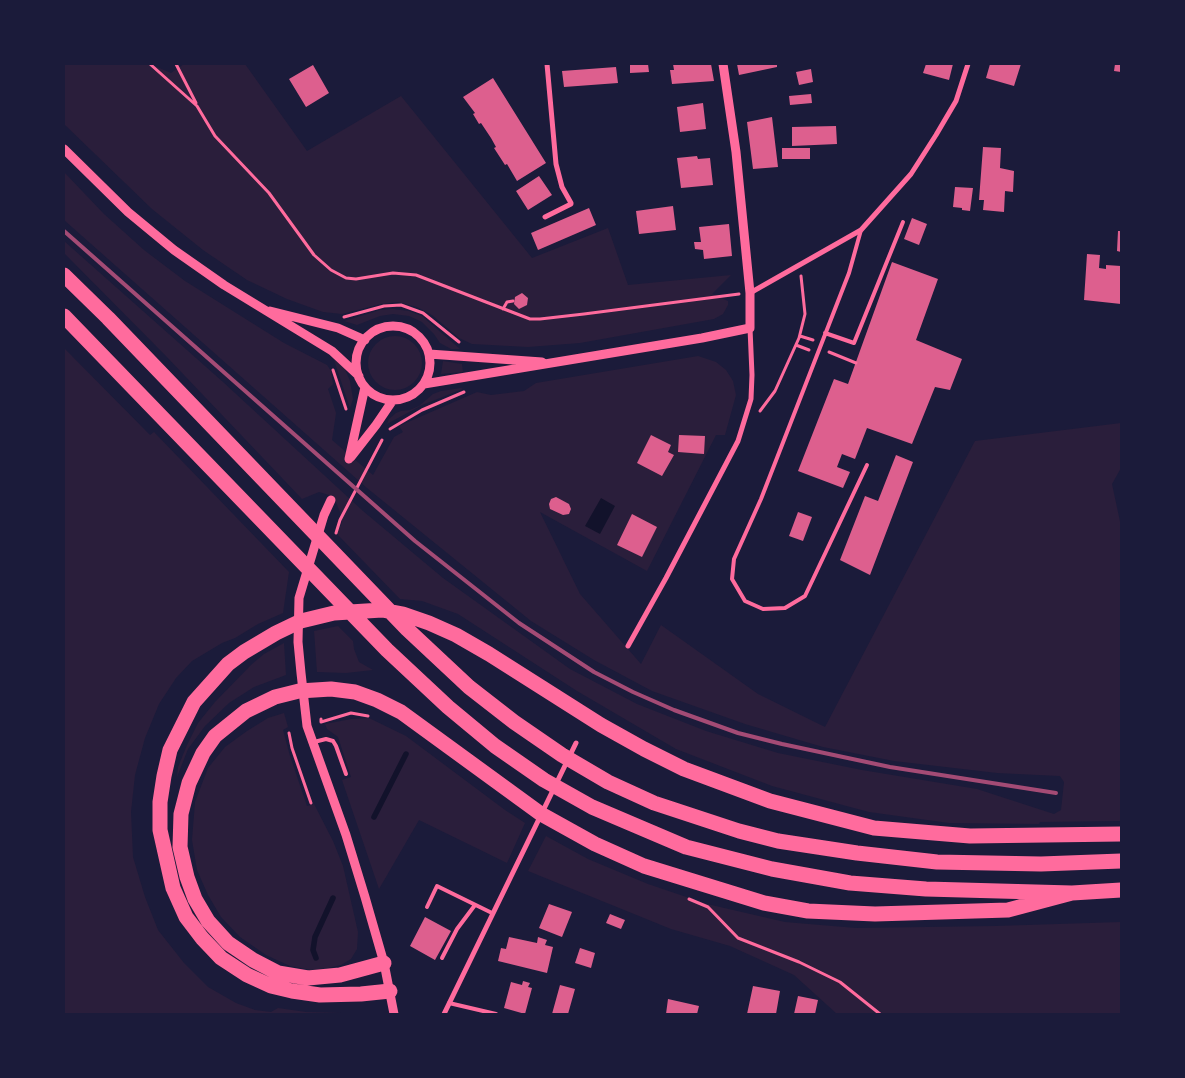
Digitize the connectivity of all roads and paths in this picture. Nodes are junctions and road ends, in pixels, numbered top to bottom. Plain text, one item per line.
1 (150, 64) edge
2 (176, 64) edge
3 (547, 64) edge
4 (552, 64) edge
5 (723, 64) edge
6 (968, 64) edge
7 (197, 106) junction
8 (64, 149) edge
9 (545, 217) dead end
10 (903, 222) dead end
11 (861, 230) junction
12 (798, 266) junction
13 (64, 275) edge
14 (750, 293) junction
15 (735, 295) dead end
16 (513, 301) dead end
17 (261, 309) junction
18 (503, 310) junction
19 (64, 316) edge
20 (340, 318) dead end
21 (750, 328) junction
22 (825, 332) junction
23 (365, 340) junction
24 (465, 347) dead end
25 (819, 348) junction
26 (429, 354) junction
27 (330, 361) dead end
28 (557, 363) junction
29 (856, 363) dead end
30 (359, 376) junction
31 (424, 384) junction
32 (365, 387) junction
33 (470, 390) dead end
34 (393, 400) junction
35 (760, 411) dead end
36 (349, 414) dead end
37 (388, 430) dead end
38 (383, 438) dead end
39 (866, 464) dead end
40 (331, 500) dead end
41 (334, 538) dead end
42 (628, 646) dead end
43 (320, 712) dead end
44 (321, 722) dead end
45 (289, 733) dead end
46 (313, 742) junction
47 (576, 742) dead end
48 (346, 774) dead end
49 (311, 803) dead end
50 (1121, 834) edge
51 (1121, 861) edge
52 (1121, 890) edge
53 (1072, 892) junction
54 (684, 897) dead end
55 (475, 905) junction
56 (427, 908) dead end
57 (492, 913) junction
58 (442, 958) dead end
59 (384, 963) junction
60 (390, 991) junction
61 (449, 1003) junction
62 (394, 1014) edge
63 (444, 1014) edge
64 (496, 1014) edge
65 (880, 1014) edge

1 - 7 path
2 - 7 path
3 - 4 lane
3 - 9 street
5 - 14 street
6 - 11 street
7 - 18 path
8 - 17 street
10 - 22 lane
11 - 12 street
11 - 22 lane
12 - 14 street
12 - 35 path
13 - 51 highway
14 - 21 street
15 - 18 path
16 - 18 path
17 - 23 street
17 - 30 street
19 - 53 highway
20 - 24 path
21 - 28 street
21 - 42 street
22 - 25 lane
23 - 26 street
23 - 30 street
25 - 29 path
25 - 39 lane
26 - 28 street
26 - 31 street
27 - 36 path
28 - 31 street
30 - 32 street
31 - 34 street
32 - 34 street
32 - 34 street
33 - 37 path
38 - 41 path
40 - 46 street
43 - 44 path
45 - 49 path
46 - 48 lane
46 - 59 street
47 - 57 street
50 - 60 highway
52 - 53 highway
53 - 59 highway
54 - 65 path
55 - 56 lane
55 - 57 lane
55 - 58 lane
57 - 61 street
59 - 60 street
60 - 62 street
61 - 63 street
61 - 64 lane

